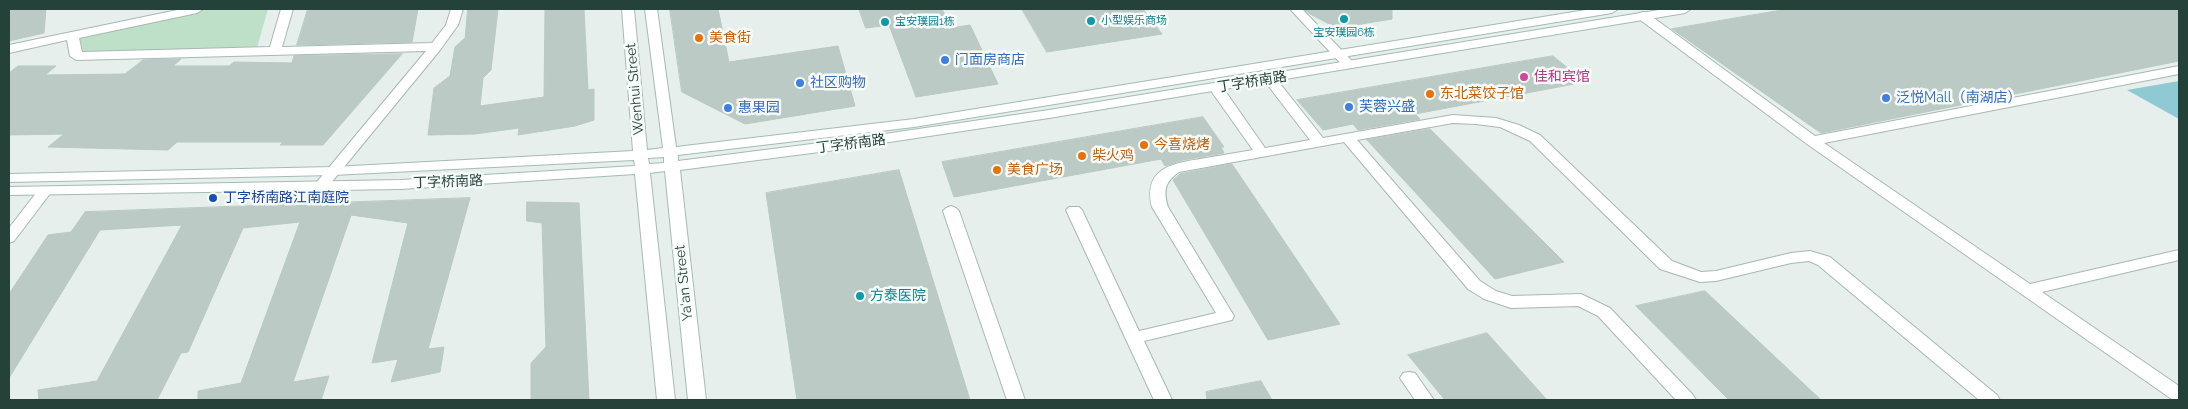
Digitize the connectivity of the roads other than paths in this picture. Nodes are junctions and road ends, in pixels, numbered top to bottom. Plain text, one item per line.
1 (197, 9) edge
2 (287, 9) edge
3 (457, 9) edge
4 (628, 9) edge
5 (651, 9) edge
6 (1296, 9) edge
7 (1612, 9) edge
8 (1685, 9) edge
9 (1643, 16) junction
10 (73, 36) junction
11 (436, 47) junction
12 (9, 49) edge
13 (275, 50) junction
14 (1339, 55) junction
15 (1349, 65) junction
16 (2179, 70) edge
17 (1269, 79) junction
18 (1216, 88) junction
19 (1348, 138) junction
20 (1812, 141) junction
21 (1319, 142) junction
22 (1262, 153) junction
23 (671, 159) junction
24 (641, 162) junction
25 (333, 171) junction
26 (9, 178) edge
27 (321, 186) junction
28 (9, 191) edge
29 (45, 191) junction
30 (1074, 210) dead end
31 (951, 211) dead end
32 (9, 238) edge
33 (2179, 255) edge
34 (2028, 290) junction
35 (1134, 338) junction
36 (1409, 378) dead end
37 (2179, 395) edge
38 (666, 400) edge
39 (697, 400) edge
40 (1016, 400) edge
41 (1163, 400) edge
42 (1425, 400) edge
43 (1687, 400) edge
44 (1991, 400) edge

1 - 10 street
2 - 13 street
3 - 11 street
4 - 24 street, Wenhui Street
5 - 23 street, Wenhui Street
6 - 14 street
7 - 14 street, 丁字桥南路
8 - 9 street, 丁字桥南路
9 - 15 street, 丁字桥南路
9 - 20 street
10 - 12 street
10 - 13 street
11 - 13 street
11 - 25 street
14 - 15 street
14 - 23 street, 丁字桥南路
15 - 17 street, 丁字桥南路
16 - 20 street
17 - 18 street, 丁字桥南路
17 - 21 street
18 - 22 street
18 - 23 street, 丁字桥南路
19 - 21 street
19 - 43 street
19 - 44 street
20 - 34 street
21 - 22 street
22 - 35 street
23 - 24 street, 丁字桥南路
23 - 39 street, Ya'an Street
24 - 25 street, 丁字桥南路
24 - 27 street, 丁字桥南路
24 - 38 street
25 - 26 street, 丁字桥南路
25 - 27 street
27 - 29 street, 丁字桥南路
28 - 29 street, 丁字桥南路
29 - 32 street
30 - 35 street
31 - 40 street
33 - 34 street
34 - 37 street
35 - 41 street
36 - 42 street

